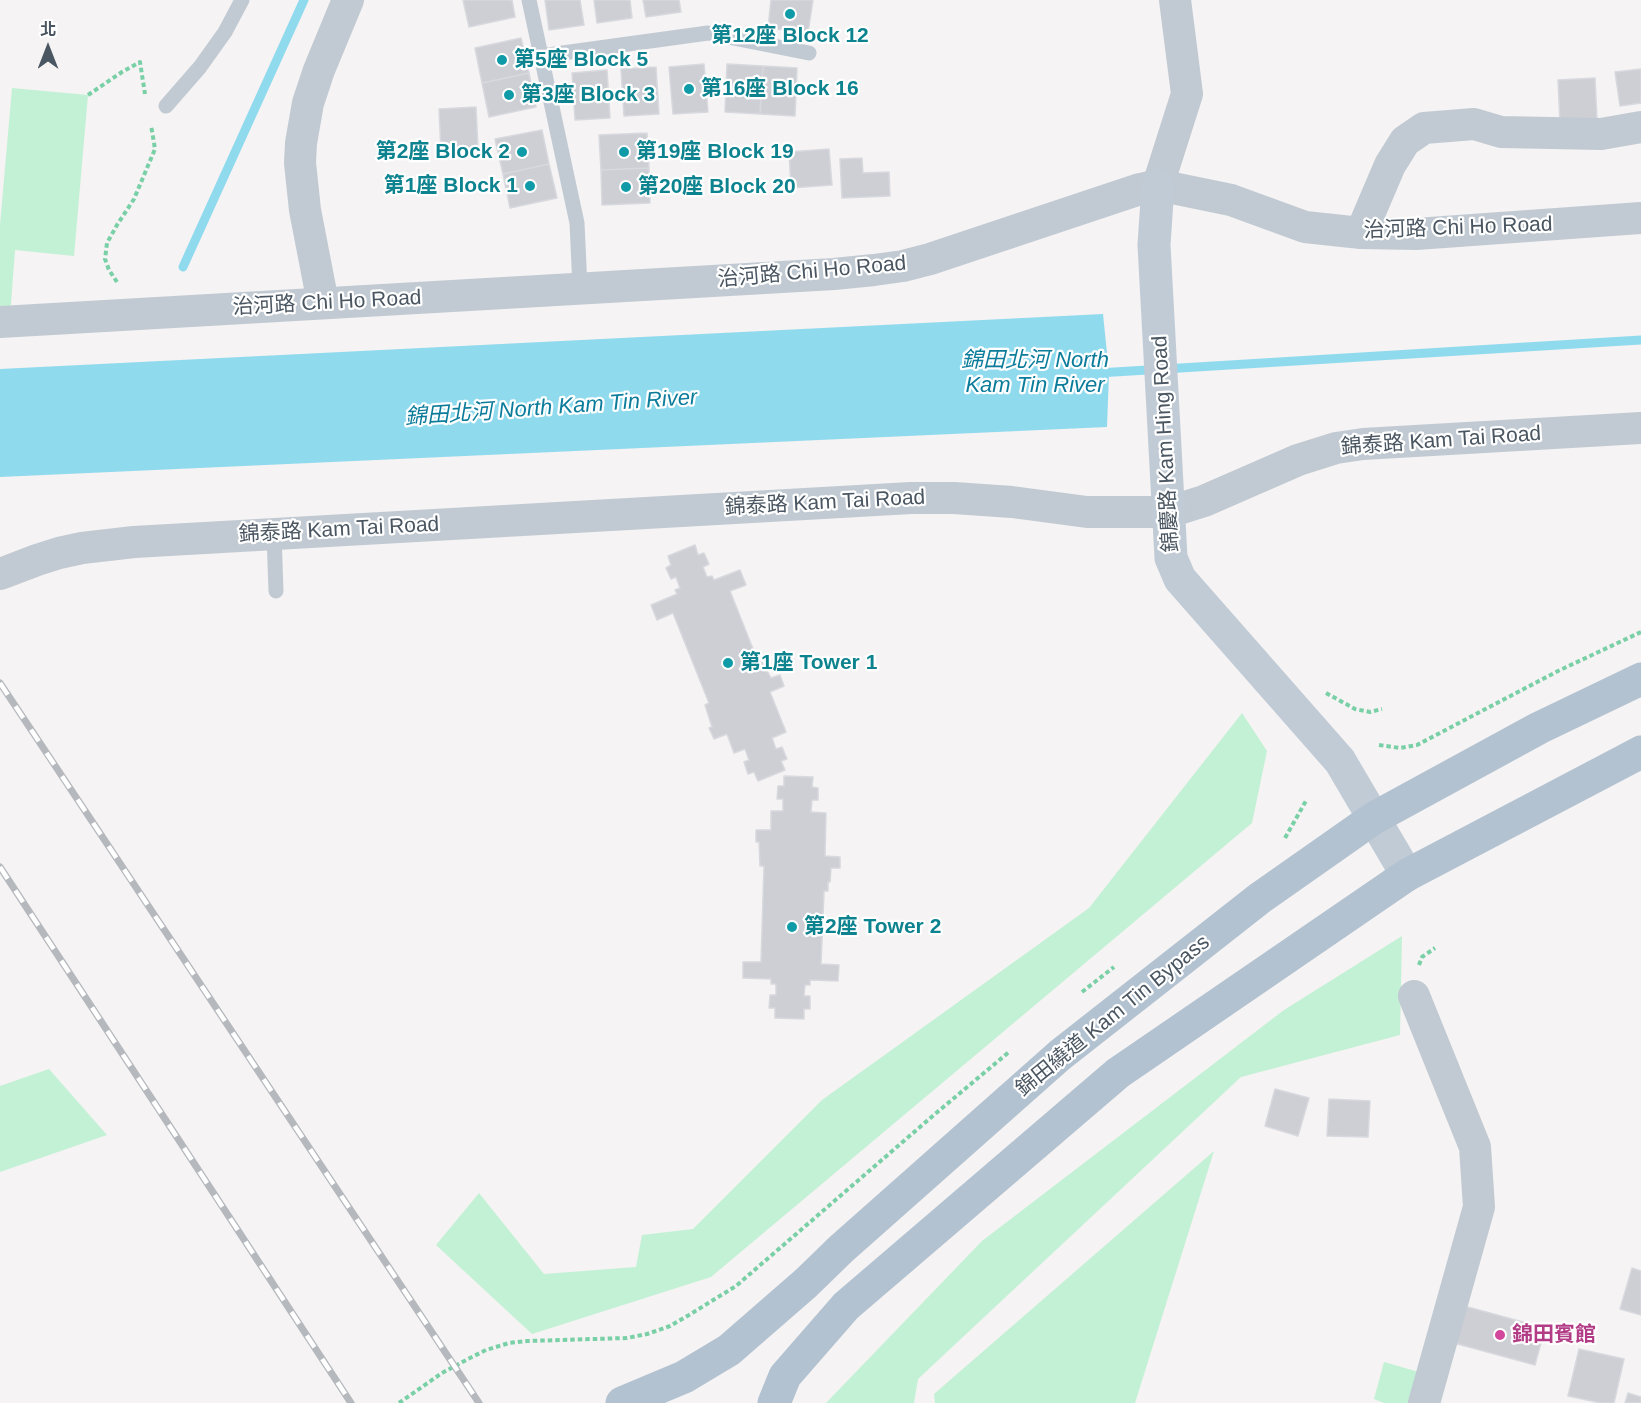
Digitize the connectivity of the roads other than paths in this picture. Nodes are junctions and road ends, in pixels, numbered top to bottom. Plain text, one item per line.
1 (242, 0) edge
2 (348, 0) edge
3 (529, 0) edge
4 (1175, 0) edge
5 (809, 53) dead end
6 (541, 57) junction
7 (166, 106) dead end
8 (1641, 127) edge
9 (1158, 185) junction
10 (1641, 218) edge
11 (1361, 233) junction
12 (580, 288) junction
13 (323, 303) junction
14 (0, 322) edge
15 (1641, 428) edge
16 (1169, 512) junction
17 (274, 534) junction
18 (0, 574) edge
19 (276, 591) dead end
20 (1641, 679) edge
21 (1641, 752) edge
22 (1374, 818) junction
23 (1407, 875) junction
24 (1418, 984) road end
25 (622, 1403) edge
26 (774, 1403) edge
27 (1424, 1403) edge

1 - 7 lane
2 - 13 street
3 - 6 lane
4 - 9 street
5 - 6 lane
6 - 12 lane
8 - 11 street
9 - 11 street, 治河路 Chi Ho Road
9 - 12 street, 治河路 Chi Ho Road
9 - 16 street, 錦慶路 Kam Hing Road
10 - 11 street, 治河路 Chi Ho Road
12 - 13 street, 治河路 Chi Ho Road
13 - 14 street, 治河路 Chi Ho Road
15 - 16 street, 錦泰路 Kam Tai Road
16 - 17 street, 錦泰路 Kam Tai Road
16 - 22 street, 錦慶路 Kam Hing Road
17 - 18 street, 錦泰路 Kam Tai Road
17 - 19 lane
20 - 22 main road, 錦田繞道 Kam Tin Bypass
21 - 23 main road
22 - 23 street, 錦慶路 Kam Hing Road
22 - 25 main road, 錦田繞道 Kam Tin Bypass
23 - 26 main road
24 - 27 street

